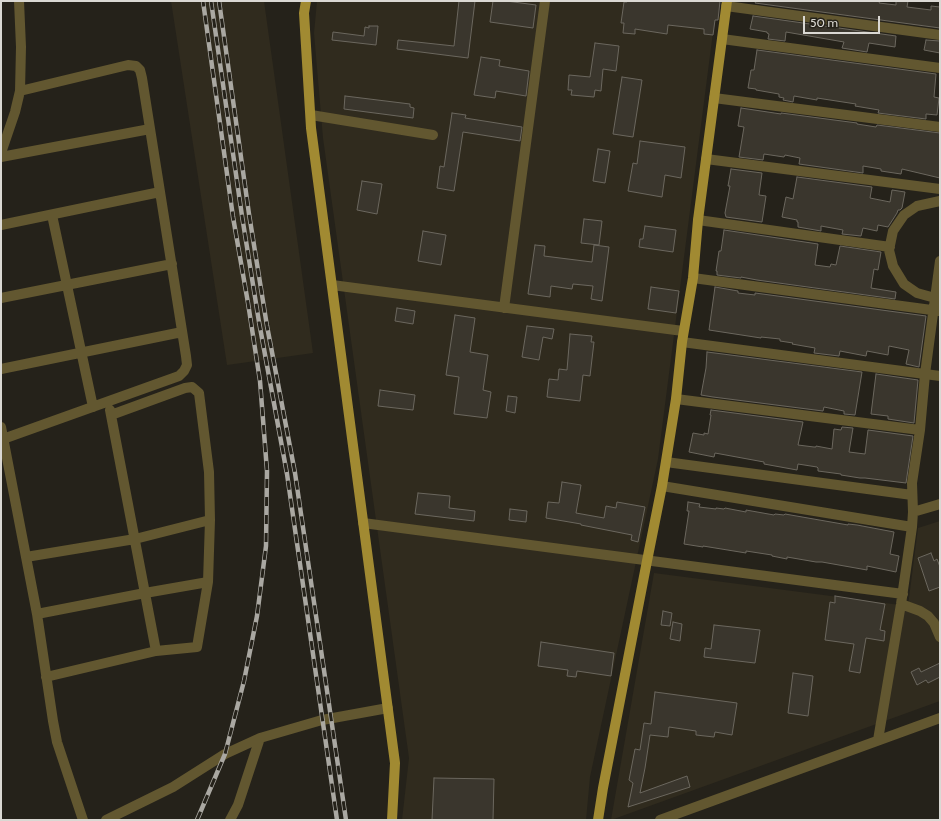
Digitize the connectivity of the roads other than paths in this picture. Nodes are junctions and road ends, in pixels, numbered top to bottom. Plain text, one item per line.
1 (19, 1) edge
2 (306, 1) edge
3 (545, 1) edge
4 (726, 3) edge
5 (940, 35) edge
6 (722, 39) junction
7 (940, 68) edge
8 (20, 91) junction
9 (714, 98) junction
10 (311, 115) junction
11 (940, 127) edge
12 (150, 129) junction
13 (433, 135) dead end
14 (1, 153) edge
15 (1, 157) edge
16 (706, 159) junction
17 (940, 189) edge
18 (160, 192) junction
19 (940, 201) edge
20 (52, 215) junction
21 (698, 220) junction
22 (1, 225) edge
23 (890, 247) junction
24 (940, 262) edge
25 (172, 264) junction
26 (693, 278) junction
27 (332, 285) junction
28 (67, 286) junction
29 (1, 298) edge
30 (938, 298) edge
31 (504, 308) junction
32 (937, 311) edge
33 (683, 331) junction
34 (182, 332) junction
35 (682, 342) junction
36 (81, 352) junction
37 (1, 369) edge
38 (926, 374) junction
39 (940, 376) edge
40 (676, 399) junction
41 (108, 401) junction
42 (93, 407) junction
43 (111, 415) junction
44 (1, 427) edge
45 (920, 430) junction
46 (3, 439) junction
47 (4, 459) edge
48 (666, 462) junction
49 (662, 486) junction
50 (912, 495) junction
51 (940, 504) edge
52 (913, 512) junction
53 (210, 520) junction
54 (363, 524) junction
55 (912, 527) junction
56 (136, 539) junction
57 (26, 557) junction
58 (647, 561) junction
59 (208, 582) junction
60 (146, 593) junction
61 (902, 599) junction
62 (38, 614) junction
63 (940, 637) edge
64 (156, 651) junction
65 (46, 677) junction
66 (388, 708) junction
67 (940, 718) edge
68 (260, 738) junction
69 (878, 740) junction
70 (83, 820) edge
71 (106, 820) edge
72 (230, 820) edge
73 (392, 820) edge
74 (598, 820) edge
75 (660, 820) edge

1 - 8 street
2 - 10 main road
3 - 31 street
4 - 5 street
4 - 6 main road
6 - 7 street
6 - 9 main road
8 - 12 street
8 - 14 street
9 - 11 street
9 - 16 main road
10 - 13 street
10 - 27 main road
12 - 15 street
12 - 18 street
16 - 17 street
16 - 21 main road
18 - 20 street
18 - 25 street
19 - 23 street
20 - 22 street
20 - 28 street
21 - 23 street
21 - 26 main road
23 - 30 street
24 - 30 street
25 - 28 street
25 - 34 street
26 - 32 street
26 - 33 main road
27 - 31 street
27 - 54 main road
28 - 29 street
28 - 36 street
30 - 32 street
31 - 33 street
32 - 38 street
33 - 35 main road
34 - 36 street
34 - 41 street
35 - 38 street
35 - 40 main road
36 - 37 street
36 - 42 street
38 - 39 street
38 - 45 street
40 - 45 street
40 - 48 main road
41 - 42 street
41 - 43 street
42 - 46 street
43 - 53 street
43 - 56 street
44 - 46 street
45 - 50 street
46 - 47 street
47 - 57 street
48 - 49 main road
48 - 50 street
49 - 55 street
49 - 58 main road
50 - 52 street
51 - 52 street
52 - 55 street
53 - 56 street
53 - 59 street
54 - 58 street
54 - 66 main road
55 - 61 street
56 - 57 street
56 - 60 street
57 - 62 street
58 - 61 street
58 - 74 main road
59 - 60 street
59 - 64 street
60 - 62 street
60 - 64 street
61 - 63 street
61 - 69 street
62 - 65 street
64 - 65 street
65 - 70 street
66 - 68 street
66 - 73 main road
67 - 69 street
68 - 71 street
68 - 72 street
69 - 75 street

